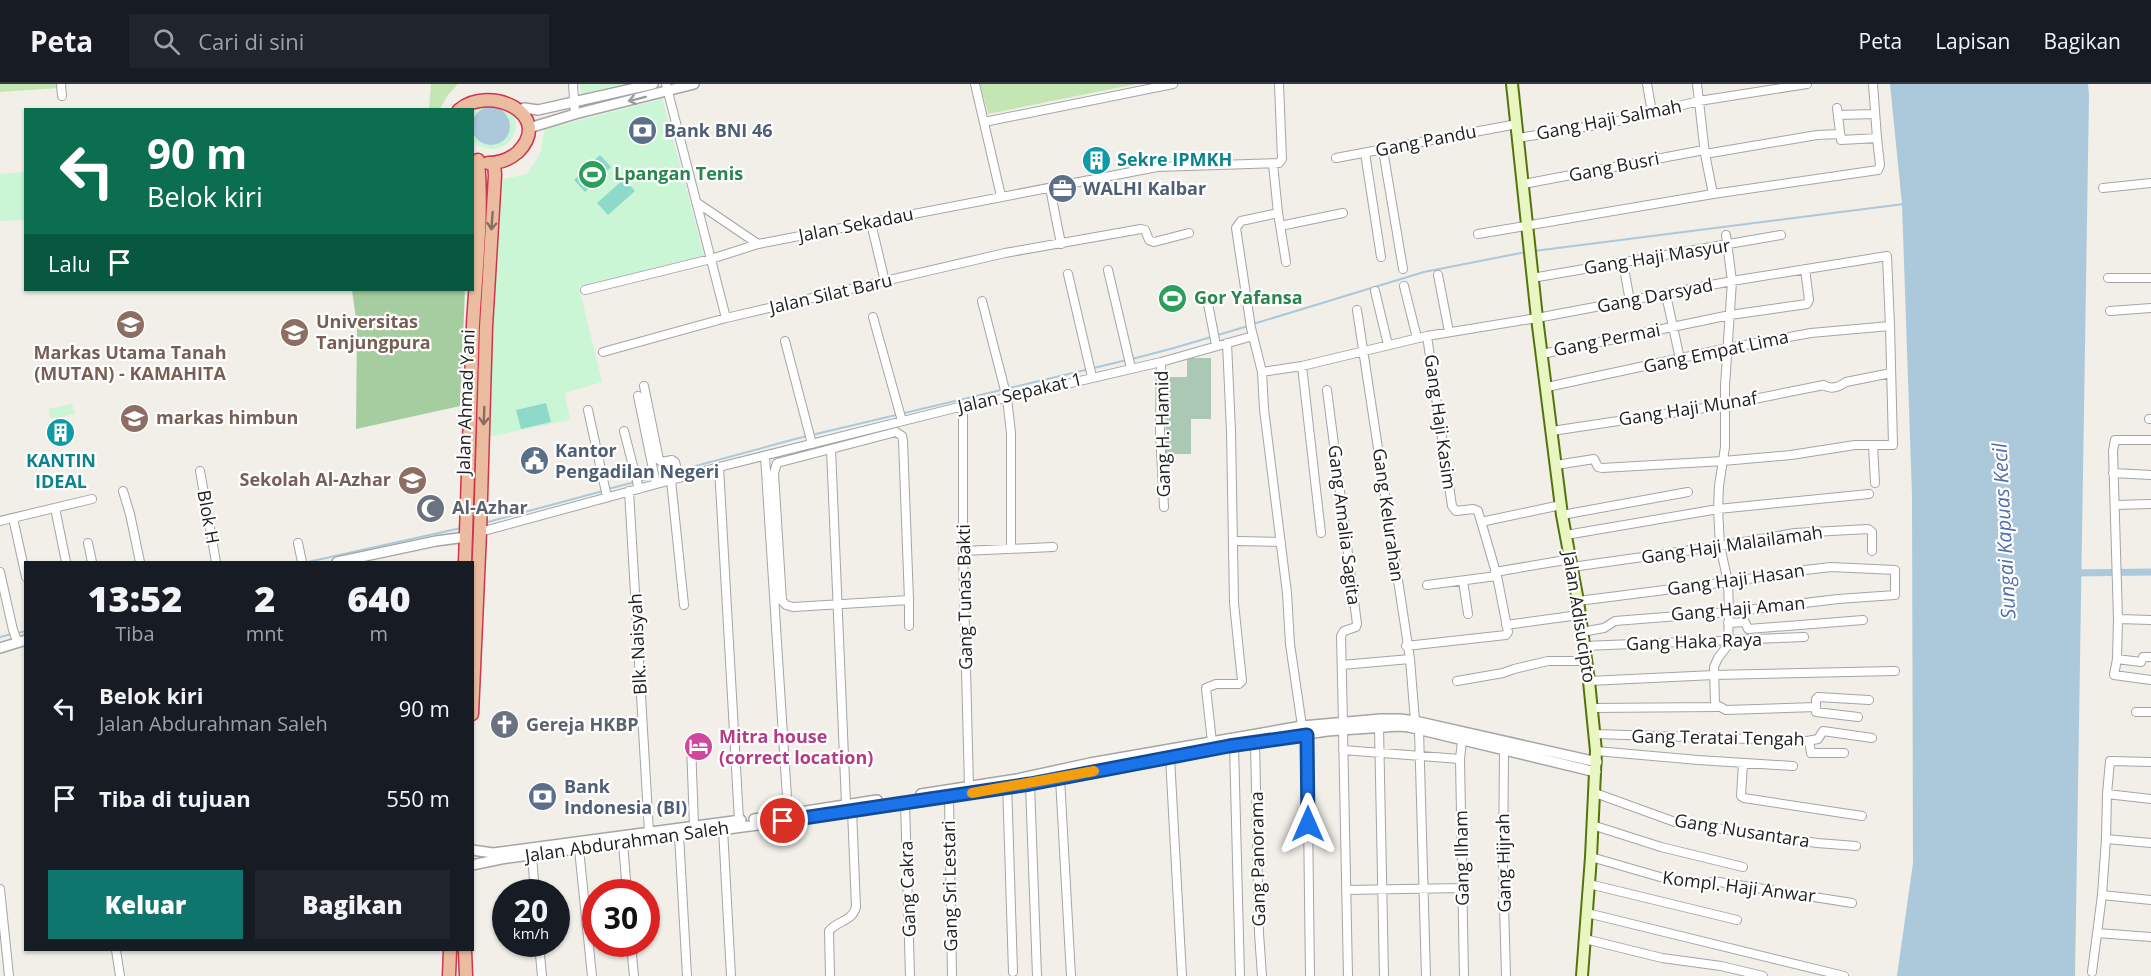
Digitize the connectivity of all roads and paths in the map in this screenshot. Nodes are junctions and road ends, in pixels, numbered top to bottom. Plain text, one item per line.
1 (61, 84) edge
2 (573, 84) edge
3 (653, 84) edge
4 (694, 84) edge
5 (975, 84) edge
6 (1173, 84) edge
7 (1279, 84) edge
8 (1512, 84) edge
9 (1647, 84) edge
10 (1696, 84) edge
11 (1807, 84) edge
12 (1873, 84) edge
13 (1797, 85) edge
14 (666, 88) edge
15 (1757, 88) edge
16 (62, 96) dead end
17 (1699, 101) junction
18 (574, 102) junction
19 (460, 108) edge
20 (524, 108) junction
21 (1652, 112) junction
22 (575, 114) junction
23 (1875, 114) junction
24 (984, 122) junction
25 (1517, 124) junction
26 (529, 128) junction
27 (1839, 134) junction
28 (1518, 138) junction
29 (1877, 138) junction
30 (1383, 150) junction
31 (1704, 152) junction
32 (1365, 153) junction
33 (1336, 158) dead end
34 (475, 159) edge
35 (494, 163) junction
36 (1273, 164) junction
37 (2151, 183) edge
38 (1523, 184) junction
39 (1050, 188) junction
40 (2103, 188) dead end
41 (1713, 194) junction
42 (1001, 196) junction
43 (696, 202) junction
44 (1278, 213) junction
45 (1343, 213) dead end
46 (871, 223) junction
47 (1280, 226) junction
48 (1528, 226) junction
49 (1189, 233) dead end
50 (1478, 234) dead end
51 (1725, 235) dead end
52 (1781, 236) dead end
53 (758, 244) junction
54 (1061, 244) junction
55 (1728, 246) junction
56 (1381, 257) dead end
57 (711, 259) junction
58 (1286, 262) dead end
59 (1623, 263) junction
60 (1404, 269) dead end
61 (1805, 269) junction
62 (1108, 270) dead end
63 (1068, 274) dead end
64 (1438, 275) dead end
65 (1532, 278) junction
66 (2108, 278) dead end
67 (2151, 278) edge
68 (1732, 281) junction
69 (885, 282) junction
70 (1404, 286) dead end
71 (585, 290) dead end
72 (1375, 291) dead end
73 (1666, 294) junction
74 (982, 300) dead end
75 (1630, 301) junction
76 (1208, 304) dead end
77 (2151, 308) edge
78 (1358, 310) dead end
79 (2110, 311) dead end
80 (1730, 315) junction
81 (873, 317) dead end
82 (726, 318) junction
83 (1537, 318) junction
84 (1888, 326) junction
85 (1672, 327) junction
86 (1252, 329) junction
87 (1449, 332) junction
88 (1427, 336) junction
89 (1417, 338) junction
90 (785, 341) dead end
91 (1215, 343) junction
92 (1227, 343) junction
93 (1388, 345) junction
94 (1728, 348) junction
95 (1365, 351) junction
96 (603, 352) dead end
97 (1542, 354) junction
98 (1680, 359) junction
99 (1129, 362) junction
100 (1161, 362) junction
101 (1302, 366) junction
102 (1262, 372) junction
103 (1891, 373) junction
104 (1091, 375) junction
105 (644, 386) dead end
106 (1547, 387) junction
107 (1327, 390) dead end
108 (1004, 392) junction
109 (638, 396) dead end
110 (1724, 405) junction
111 (963, 406) junction
112 (588, 410) dead end
113 (900, 416) junction
114 (624, 431) dead end
115 (1552, 431) junction
116 (810, 438) junction
117 (2151, 440) edge
118 (1873, 445) junction
119 (831, 449) junction
120 (765, 456) junction
121 (1723, 461) junction
122 (1556, 465) junction
123 (718, 467) junction
124 (200, 471) dead end
125 (2113, 474) junction
126 (676, 475) junction
127 (2151, 475) edge
128 (654, 479) junction
129 (637, 483) junction
130 (1875, 483) dead end
131 (123, 491) dead end
132 (629, 491) junction
133 (1688, 492) dead end
134 (1869, 494) dead end
135 (607, 495) junction
136 (93, 499) dead end
137 (2151, 504) edge
138 (2115, 505) junction
139 (1164, 507) dead end
140 (55, 508) junction
141 (1718, 509) junction
142 (1562, 510) junction
143 (13, 518) junction
144 (0, 521) edge
145 (1481, 522) junction
146 (480, 527) junction
147 (1321, 532) dead end
148 (466, 535) junction
149 (1566, 535) junction
150 (1238, 541) dead end
151 (1281, 542) junction
152 (88, 543) dead end
153 (298, 543) dead end
154 (1720, 546) junction
155 (1053, 547) dead end
156 (1011, 549) junction
157 (963, 551) junction
158 (1872, 551) dead end
159 (384, 552) junction
160 (304, 560) edge
161 (66, 561) edge
162 (92, 561) edge
163 (140, 561) edge
164 (216, 561) edge
165 (342, 561) edge
166 (384, 561) edge
167 (465, 561) edge
168 (1571, 563) junction
169 (24, 568) edge
170 (0, 572) edge
171 (1496, 574) junction
172 (1463, 581) junction
173 (1728, 582) junction
174 (1427, 585) dead end
175 (475, 589) edge
176 (1895, 595) joint
177 (909, 600) junction
178 (1578, 601) junction
179 (837, 604) junction
180 (684, 605) dead end
181 (1729, 612) junction
182 (1468, 614) dead end
183 (1580, 615) junction
184 (2118, 619) junction
185 (1863, 620) dead end
186 (2151, 620) edge
187 (1728, 623) junction
188 (1506, 625) junction
189 (909, 626) dead end
190 (474, 631) edge
191 (1582, 632) junction
192 (1804, 637) dead end
193 (19, 638) edge
194 (1727, 642) junction
195 (1406, 646) junction
196 (1584, 646) junction
197 (0, 648) edge
198 (2151, 657) edge
199 (1410, 659) junction
200 (2117, 659) junction
201 (1586, 661) junction
202 (1342, 665) junction
203 (1895, 671) dead end
204 (1713, 675) junction
205 (2151, 680) edge
206 (1457, 681) dead end
207 (1589, 681) junction
208 (1869, 700) dead end
209 (1718, 707) junction
210 (1816, 707) junction
211 (1592, 708) junction
212 (2136, 712) dead end
213 (2151, 712) edge
214 (1858, 717) dead end
215 (1417, 725) junction
216 (1343, 727) junction
217 (1379, 727) junction
218 (1305, 730) junction
219 (1290, 733) junction
220 (1595, 734) junction
221 (1872, 738) dead end
222 (1462, 741) junction
223 (1809, 741) junction
224 (1212, 742) junction
225 (1255, 742) junction
226 (691, 744) dead end
227 (1234, 745) junction
228 (1343, 750) junction
229 (1504, 750) junction
230 (1380, 752) junction
231 (1844, 753) dead end
232 (1538, 754) junction
233 (1419, 756) junction
234 (1170, 757) junction
235 (1460, 759) junction
236 (1596, 762) junction
237 (2151, 762) edge
238 (1743, 763) junction
239 (1792, 766) dead end
240 (1060, 778) junction
241 (1007, 784) junction
242 (1030, 784) junction
243 (969, 787) junction
244 (1595, 793) junction
245 (2107, 794) junction
246 (949, 796) junction
247 (2151, 799) edge
248 (905, 802) junction
249 (849, 807) junction
250 (788, 813) junction
251 (1862, 816) dead end
252 (739, 820) junction
253 (752, 822) junction
254 (694, 825) junction
255 (1593, 825) junction
256 (723, 829) junction
257 (649, 832) junction
258 (679, 835) junction
259 (2106, 839) junction
260 (623, 843) junction
261 (2151, 843) edge
262 (1856, 846) dead end
263 (579, 849) junction
264 (474, 850) edge
265 (525, 854) junction
266 (1591, 857) junction
267 (474, 864) edge
268 (1743, 867) dead end
269 (532, 879) edge
270 (626, 879) edge
271 (1589, 884) junction
272 (1463, 888) junction
273 (0, 889) edge
274 (1382, 889) junction
275 (1425, 889) junction
276 (1346, 890) junction
277 (2102, 895) junction
278 (2151, 900) edge
279 (1852, 903) dead end
280 (1587, 913) junction
281 (1737, 920) dead end
282 (2097, 933) junction
283 (2151, 937) edge
284 (1585, 939) junction
285 (116, 951) edge
286 (450, 951) edge
287 (465, 951) edge
288 (540, 957) edge
289 (632, 957) edge
290 (1013, 972) dead end
291 (2092, 972) dead end
292 (9, 976) edge
293 (120, 976) edge
294 (449, 976) edge
295 (466, 976) edge
296 (542, 976) edge
297 (592, 976) edge
298 (634, 976) edge
299 (687, 976) edge
300 (731, 976) edge
301 (830, 976) edge
302 (910, 976) edge
303 (952, 976) edge
304 (1037, 976) edge
305 (1071, 976) edge
306 (1182, 976) edge
307 (1240, 976) edge
308 (1262, 976) edge
309 (1310, 976) edge
310 (1348, 976) edge
311 (1384, 976) edge
312 (1426, 976) edge
313 (1464, 976) edge
314 (1506, 976) edge
315 (1582, 976) edge
316 (1763, 976) edge
317 (1844, 976) edge

1 - 16 street
2 - 18 street
3 - 18 street
4 - 14 street
5 - 24 street
6 - 24 street
7 - 36 street
8 - 25 main road, Jalan Adisucipto
9 - 21 street
10 - 17 street
11 - 13 street, Gang Haji Salmah
12 - 23 street
13 - 15 street, Gang Haji Salmah
14 -> 22 street
14 - 43 street
15 - 17 street, Gang Haji Salmah
17 - 21 street, Gang Haji Salmah
17 - 31 street
18 - 20 street
18 - 22 street
19 - 20 highway
20 - 26 highway
21 - 28 street, Gang Haji Salmah
22 - 26 street
23 - 27 street
23 - 29 street
24 - 42 street
25 - 28 main road, Jalan Adisucipto
25 - 30 street, Gang Pandu
26 - 35 highway
27 - 29 street, Gang Busri
27 - 31 street, Gang Busri
28 - 38 main road, Jalan Adisucipto
29 - 41 street
30 - 32 street, Gang Pandu
30 - 60 street
31 - 38 street, Gang Busri
31 - 41 street
32 - 33 street, Gang Pandu
32 - 56 street
34 - 35 highway
34 - 148 highway, Jalan Ahmad Yani
35 -> 146 highway, Jalan Ahmad Yani
36 - 39 street, Jalan Sekadau
36 - 44 street
37 - 40 street
38 - 48 main road, Jalan Adisucipto
39 - 42 street, Jalan Sekadau
39 - 54 street
41 - 48 street
42 - 46 street, Jalan Sekadau
43 - 53 street
43 - 57 street
44 - 47 street
44 - 86 street
45 - 47 street
46 - 53 street, Jalan Sekadau
46 - 69 street
47 - 58 street
48 - 50 street
48 - 65 main road, Jalan Adisucipto
49 - 54 street, Jalan Silat Baru
51 - 55 street
52 - 55 street, Gang Haji Masyur
53 - 57 street, Jalan Sekadau
54 - 69 street, Jalan Silat Baru
55 - 59 street, Gang Haji Masyur
55 - 68 street
57 - 71 street, Jalan Sekadau
57 - 82 street
59 - 65 street, Gang Haji Masyur
59 - 75 street
61 - 68 street, Gang Darsyad
61 - 80 street, Gang Permai
61 - 84 street, Gang Darsyad
62 - 99 street
63 - 104 street
64 - 87 street
65 - 83 main road, Jalan Adisucipto
66 - 67 street
68 - 73 street, Gang Darsyad
68 - 80 street
69 - 82 street, Jalan Silat Baru
70 - 89 street
72 - 93 street
73 - 75 street, Gang Darsyad
73 - 85 street
74 - 108 street
75 - 83 street, Gang Darsyad
76 - 91 street
77 - 79 street
78 - 95 street, Gang Kelurahan
80 - 85 street, Gang Permai
80 - 94 street
81 - 113 street
82 - 96 street, Jalan Silat Baru
83 - 87 street
83 - 97 main road, Jalan Adisucipto
84 - 94 street, Gang Empat Lima
84 - 103 street
85 - 97 street, Gang Permai
85 - 98 street
86 - 92 street, Jalan Sepakat 1
86 - 102 street
87 - 88 street
88 - 89 street
88 - 145 street, Gang Haji Kasim
89 - 93 street
90 - 116 street
91 - 92 street, Jalan Sepakat 1
91 - 100 street, Jalan Sepakat 1
92 - 224 street
93 - 95 street
94 - 98 street, Gang Empat Lima
94 - 110 street
95 - 101 street
95 - 195 street, Gang Kelurahan
97 - 106 main road, Jalan Adisucipto
98 - 106 street, Gang Empat Lima
99 - 100 street, Jalan Sepakat 1
99 - 104 street, Jalan Sepakat 1
100 - 139 street, Gang H. Hamid
101 - 102 street
101 - 147 street
102 - 151 street
103 - 110 street, Gang Haji Munaf
103 - 118 street
104 - 108 street, Jalan Sepakat 1
105 - 126 street
106 - 115 main road, Jalan Adisucipto
107 - 202 street, Gang Amalia Sagita
108 - 111 street, Jalan Sepakat 1
108 - 156 street
109 - 128 street
110 - 115 street, Gang Haji Munaf
110 - 121 street
111 - 113 street, Jalan Sepakat 1
111 - 157 street, Gang Tunas Bakti
112 - 135 street
113 - 116 street, Jalan Sepakat 1
114 - 129 street
115 - 122 main road, Jalan Adisucipto
116 - 120 street, Jalan Sepakat 1
117 - 125 street
118 - 121 street
118 - 130 street
119 - 177 street
119 - 179 street
119 - 179 street
120 - 123 street, Jalan Sepakat 1
120 - 250 street
121 - 122 street
121 - 141 street
122 - 142 main road, Jalan Adisucipto
123 - 126 street, Jalan Sepakat 1
123 - 252 street
124 - 164 street, Blok H
125 - 127 street
125 - 138 street
126 - 128 street, Jalan Sepakat 1
126 - 180 street
128 - 129 street, Jalan Sepakat 1
129 - 132 street, Jalan Sepakat 1
131 - 163 street
132 - 135 street, Jalan Sepakat 1
132 - 257 street, Blk. Naisyah
133 - 142 street
134 - 141 street
135 - 146 street, Jalan Sepakat 1
136 - 140 street
137 - 138 street
138 - 184 street
140 - 143 street
140 - 161 street
141 - 149 street
141 - 154 street
142 - 145 street
142 - 149 main road, Jalan Adisucipto
143 - 144 street
143 - 169 street
145 - 171 street
146 - 175 highway, Jalan Ahmad Yani
148 - 159 street
148 - 167 highway, Jalan Ahmad Yani
149 - 168 main road, Jalan Adisucipto
150 - 151 street
151 - 218 street
152 - 162 street
153 - 160 street
154 - 158 street, Gang Haji Malailamah
154 - 168 street, Gang Haji Malailamah
154 - 173 street
155 - 156 street
156 - 157 street
157 - 243 street, Gang Tunas Bakti
159 - 165 street
159 - 166 street
168 - 171 street, Gang Haji Malailamah
168 - 178 main road, Jalan Adisucipto
170 - 193 street
171 - 172 street, Gang Haji Malailamah
171 - 188 street
172 - 174 street, Gang Haji Malailamah
172 - 182 street
173 - 176 street, Gang Haji Hasan
173 - 178 street, Gang Haji Hasan
173 - 181 street
175 - 190 highway, Jalan Ahmad Yani
176 - 181 street, Gang Haji Aman
177 - 179 street
177 - 189 street
178 - 183 main road, Jalan Adisucipto
179 - 249 street
181 - 187 street
181 - 191 street, Gang Haji Aman
183 - 188 street
183 - 191 main road, Jalan Adisucipto
184 - 186 street
184 - 200 street
185 - 187 street
187 - 194 street
188 - 195 street
191 - 196 main road, Jalan Adisucipto
192 - 194 street, Gang Haka Raya
193 - 197 street
194 - 196 street, Gang Haka Raya
194 - 204 street
195 - 199 street, Gang Kelurahan
196 - 201 main road, Jalan Adisucipto
198 - 200 street
199 - 202 street
199 - 215 street, Gang Kelurahan
200 - 205 street
201 - 206 street
201 - 207 main road, Jalan Adisucipto
202 - 216 street, Gang Amalia Sagita
203 - 204 street
204 - 207 street
204 - 209 street
207 - 211 main road, Jalan Adisucipto
208 - 210 street
209 - 210 street
209 - 211 street
210 - 214 street
211 - 220 main road, Jalan Adisucipto
212 - 213 street
215 - 216 street, Jalan Abdurahman Saleh
215 - 217 street, Jalan Abdurahman Saleh
215 - 222 street, Jalan Abdurahman Saleh
215 - 232 street, Jalan Abdurahman Saleh
215 - 233 street, Gang Kelurahan
216 - 217 street, Jalan Abdurahman Saleh
216 - 218 street, Jalan Abdurahman Saleh
216 - 228 street, Gang Amalia Sagita
217 - 230 street
218 - 219 street, Jalan Abdurahman Saleh
218 - 309 street
219 - 224 street, Jalan Abdurahman Saleh
219 - 225 street, Jalan Abdurahman Saleh
220 - 223 street, Gang Teratai Tengah
220 - 236 main road, Jalan Adisucipto
221 - 223 street, Gang Teratai Tengah
222 - 229 street, Jalan Abdurahman Saleh
222 - 235 street, Gang Ilham
223 - 231 street
224 - 241 street, Jalan Abdurahman Saleh
225 - 227 street, Jalan Abdurahman Saleh
225 - 308 street, Gang Panorama
226 - 254 street
227 - 234 street, Jalan Abdurahman Saleh
227 - 307 street
228 - 230 street
228 - 276 street, Gang Amalia Sagita
229 - 232 street, Jalan Abdurahman Saleh
229 - 314 street, Gang Hijrah
230 - 233 street
230 - 274 street
232 - 236 street, Jalan Abdurahman Saleh
233 - 235 street
233 - 275 street, Gang Kelurahan
234 - 240 street, Jalan Abdurahman Saleh
234 - 306 street
235 - 272 street, Gang Ilham
236 - 238 street
236 - 244 main road, Jalan Adisucipto
237 - 245 street
238 - 239 street
238 - 251 street
240 - 242 street, Jalan Abdurahman Saleh
240 - 305 street
241 - 242 street, Jalan Abdurahman Saleh
241 - 243 street, Jalan Abdurahman Saleh
241 - 246 street, Jalan Abdurahman Saleh
241 - 290 street
242 - 304 street
243 - 249 street, Jalan Abdurahman Saleh
244 - 255 main road, Jalan Adisucipto
244 - 262 street, Gang Nusantara
245 - 247 street
245 - 259 street
246 - 248 street, Jalan Abdurahman Saleh
246 - 303 street, Gang Sri Lestari
248 - 249 street, Jalan Abdurahman Saleh
248 - 302 street, Gang Cakra
249 - 250 street, Jalan Abdurahman Saleh
249 - 253 street, Jalan Abdurahman Saleh
249 - 301 street
250 - 253 street, Jalan Abdurahman Saleh
252 - 253 street, Jalan Abdurahman Saleh
252 - 254 street, Jalan Abdurahman Saleh
253 - 256 street, Jalan Abdurahman Saleh
254 - 257 street, Jalan Abdurahman Saleh
255 - 266 main road, Jalan Adisucipto
255 - 268 street
256 - 258 street, Jalan Abdurahman Saleh
256 - 300 street
257 - 265 street, Jalan Abdurahman Saleh
258 - 260 street, Jalan Abdurahman Saleh
258 - 299 street
259 - 261 street
259 - 277 street
260 - 263 street, Jalan Abdurahman Saleh
260 - 270 street
263 - 265 street, Jalan Abdurahman Saleh
263 - 297 street
264 - 265 street, Jalan Abdurahman Saleh
265 - 267 street, Jalan Abdurahman Saleh
265 - 269 street
266 - 271 main road, Jalan Adisucipto
266 - 279 street, Kompl. Haji Anwar
271 - 280 main road, Jalan Adisucipto
271 - 281 street
272 - 275 street
272 - 313 street, Gang Ilham
273 - 292 street
274 - 275 street
274 - 276 street
274 - 311 street
275 - 312 street, Gang Kelurahan
276 - 310 street, Gang Amalia Sagita
277 - 278 street
277 - 282 street
280 - 284 main road, Jalan Adisucipto
280 - 317 street
282 - 283 street
282 - 291 street
284 - 315 main road, Jalan Adisucipto
284 - 316 street
285 - 293 street
286 - 294 highway
287 - 295 highway
288 - 296 street
289 - 298 street

